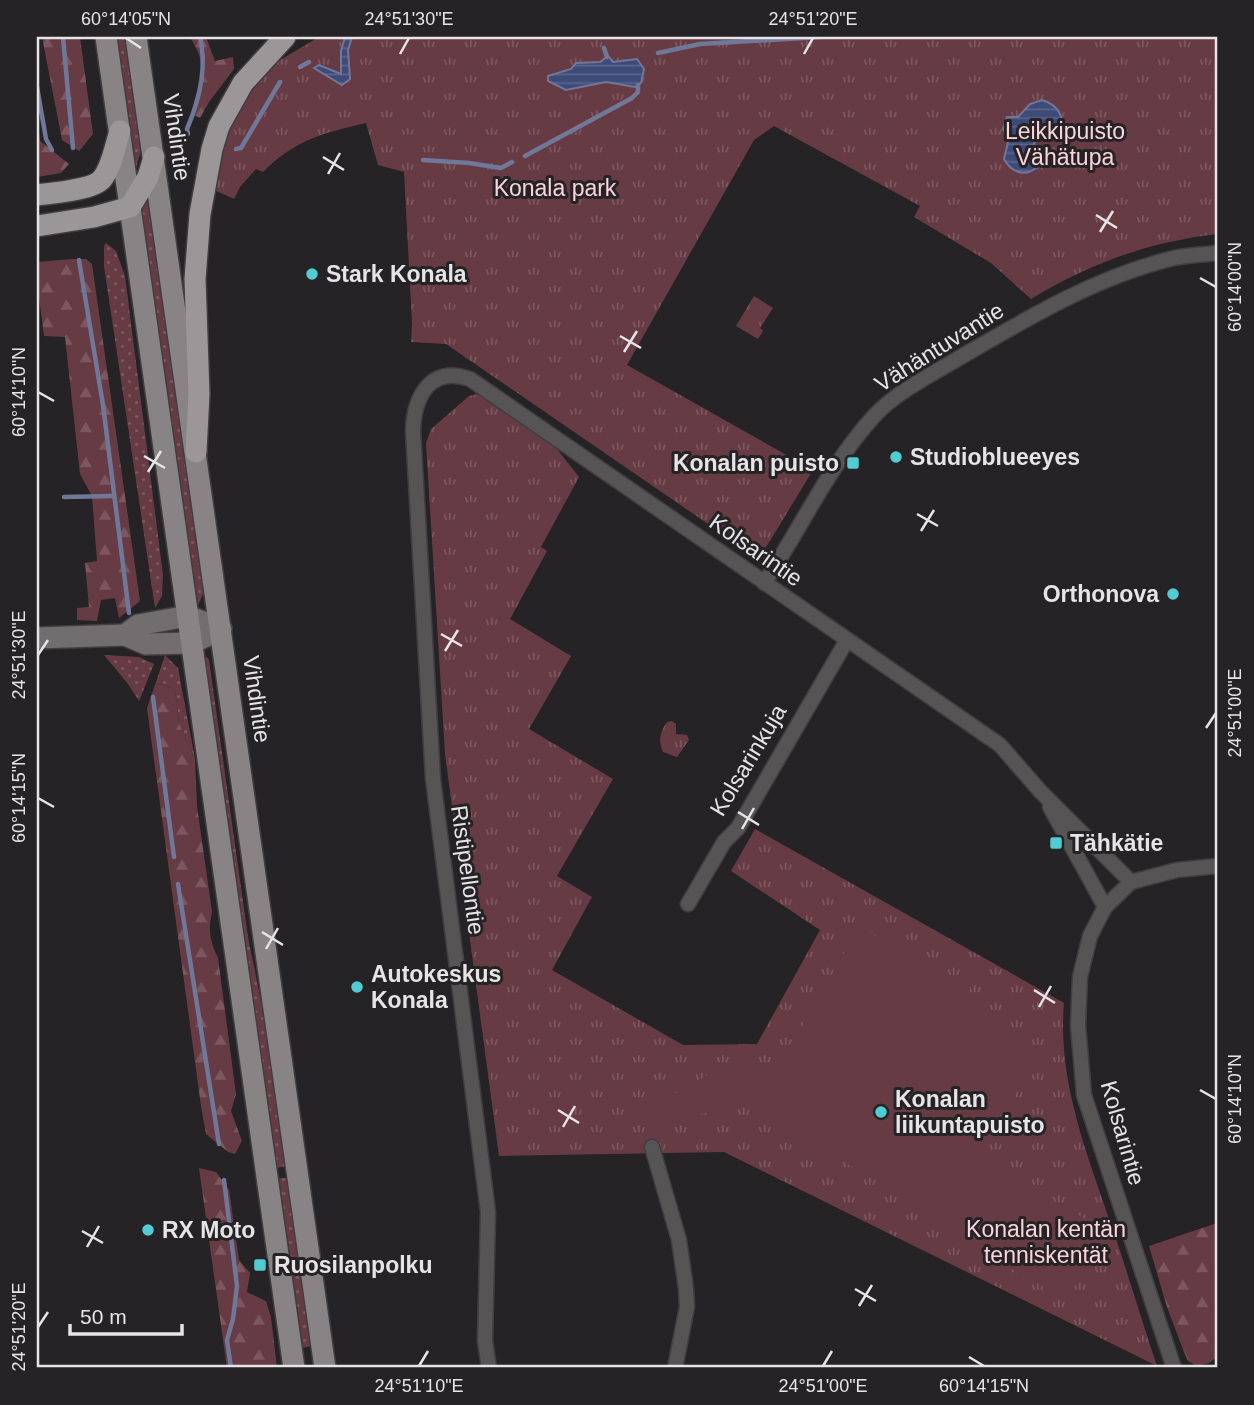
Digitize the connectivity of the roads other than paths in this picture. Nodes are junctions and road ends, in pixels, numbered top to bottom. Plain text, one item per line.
1 (106, 37) edge
2 (136, 37) edge
3 (283, 38) edge
4 (120, 131) junction
5 (153, 157) junction
6 (37, 195) edge
7 (130, 207) junction
8 (37, 226) edge
9 (1217, 253) edge
10 (432, 383) joint
11 (196, 452) junction
12 (764, 583) junction
13 (188, 615) junction
14 (221, 629) junction
15 (125, 635) junction
16 (37, 638) edge
17 (847, 640) junction
18 (192, 643) junction
19 (1040, 790) junction
20 (1217, 866) edge
21 (1131, 882) junction
22 (688, 904) dead end
23 (1105, 907) junction
24 (652, 1147) dead end
25 (294, 1368) edge
26 (324, 1368) edge
27 (489, 1368) edge
28 (674, 1368) edge
29 (1174, 1368) edge

1 - 4 main road
2 - 5 main road, Vihdintie
3 - 11 highway
4 - 6 highway
4 - 7 main road
5 - 7 highway
5 - 11 main road, Vihdintie
7 - 8 highway
7 - 13 main road
9 - 12 street, Vähäntuvantie
10 - 12 street, Kolsarintie
10 - 27 street, Ristipellontie
11 - 14 main road, Vihdintie
12 - 17 street, Kolsarintie
13 - 14 street
13 - 15 street
13 - 18 main road
14 - 18 street
14 - 26 main road, Vihdintie
15 - 16 street
15 - 18 street
17 - 19 street, Kolsarintie
17 - 22 street, Kolsarinkuja
18 - 25 main road
19 - 21 street, Kolsarintie
19 - 23 street, Kolsarintie
20 - 21 street
21 - 23 street, Kolsarintie
23 - 29 street, Kolsarintie
24 - 28 street

